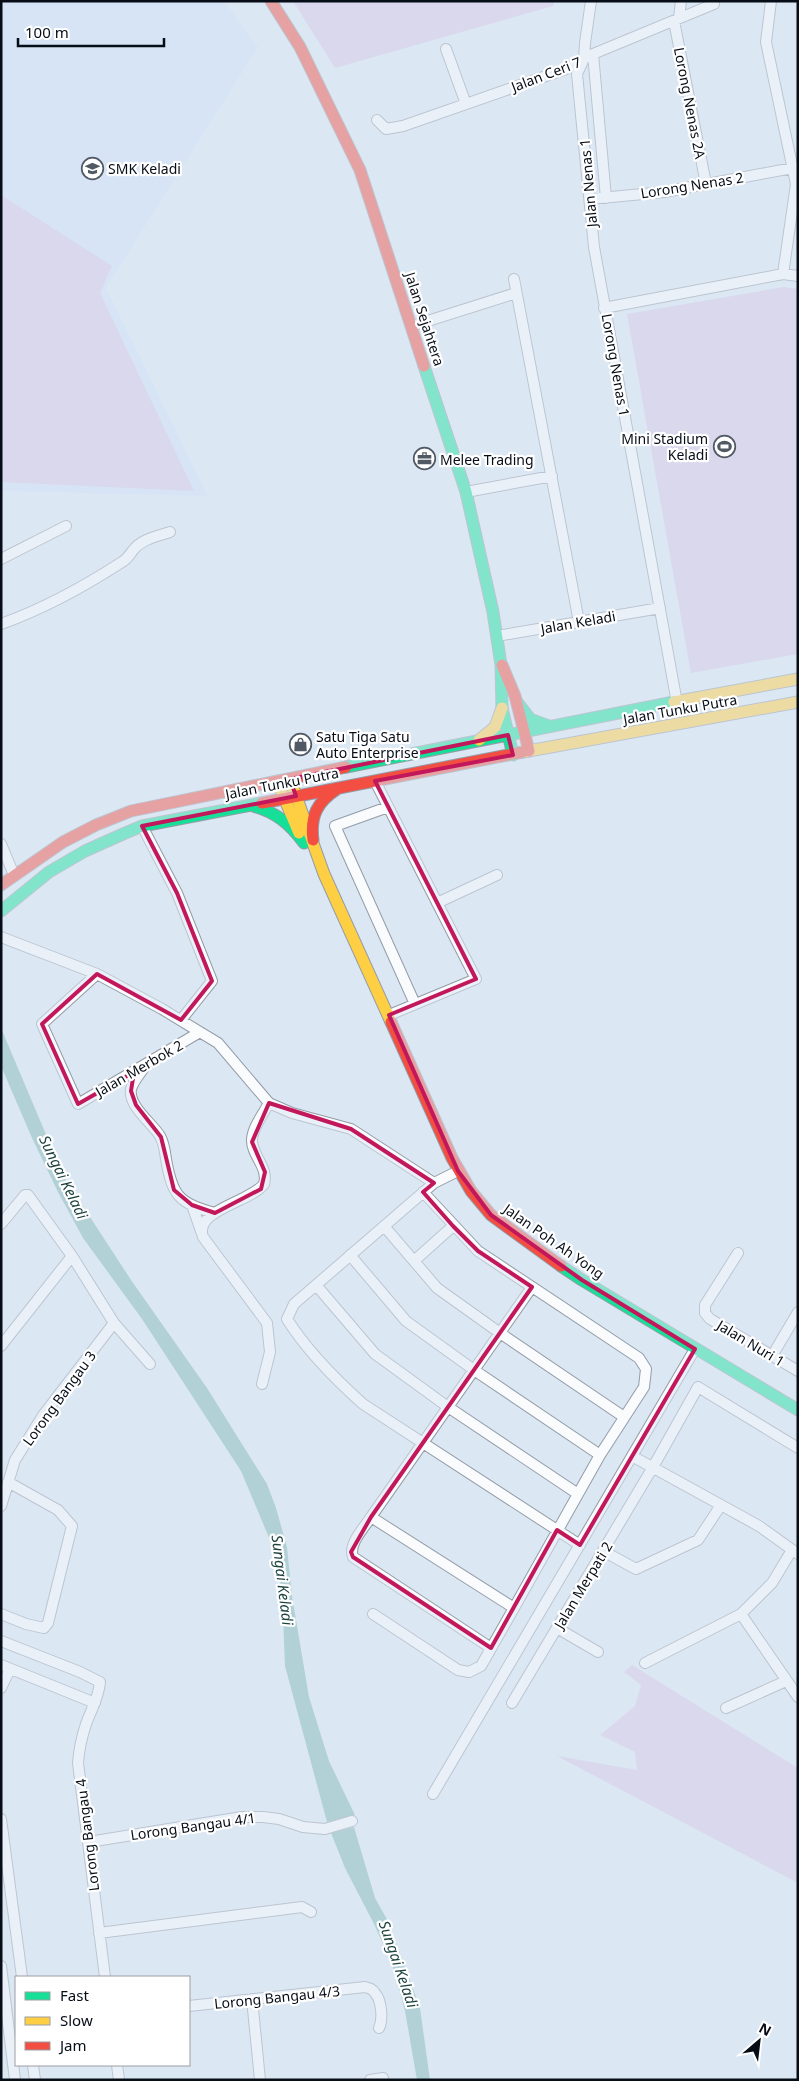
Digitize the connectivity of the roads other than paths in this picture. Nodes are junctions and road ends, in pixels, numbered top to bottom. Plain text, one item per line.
1 (271, 1) edge
2 (591, 1) edge
3 (681, 1) edge
4 (772, 1) edge
5 (714, 4) dead end
6 (676, 20) junction
7 (446, 49) dead end
8 (589, 56) junction
9 (466, 104) junction
10 (376, 120) dead end
11 (792, 168) junction
12 (706, 184) junction
13 (606, 198) junction
14 (590, 200) junction
15 (783, 274) junction
16 (798, 276) edge
17 (514, 279) dead end
18 (516, 293) junction
19 (604, 308) junction
20 (412, 326) junction
21 (552, 476) junction
22 (466, 492) junction
23 (66, 526) dead end
24 (170, 532) dead end
25 (1, 559) edge
26 (660, 608) junction
27 (579, 622) junction
28 (1, 624) edge
29 (497, 636) junction
30 (501, 665) junction
31 (798, 679) edge
32 (517, 702) junction
33 (798, 702) edge
34 (677, 703) junction
35 (502, 708) junction
36 (549, 726) junction
37 (524, 731) junction
38 (508, 735) junction
39 (470, 743) junction
40 (529, 751) junction
41 (513, 755) junction
42 (290, 779) junction
43 (277, 781) junction
44 (375, 781) junction
45 (339, 788) junction
46 (296, 796) junction
47 (284, 798) junction
48 (228, 808) junction
49 (388, 808) junction
50 (142, 826) junction
51 (308, 842) junction
52 (1, 844) edge
53 (14, 875) junction
54 (497, 875) dead end
55 (1, 885) edge
56 (436, 903) junction
57 (1, 911) edge
58 (1, 936) edge
59 (97, 974) junction
60 (415, 1004) junction
61 (389, 1015) junction
62 (181, 1020) junction
63 (200, 1032) junction
64 (144, 1066) junction
65 (269, 1103) junction
66 (458, 1171) junction
67 (434, 1183) junction
68 (423, 1192) junction
69 (192, 1205) junction
70 (215, 1212) junction
71 (1, 1224) edge
72 (384, 1226) junction
73 (453, 1226) junction
74 (201, 1231) junction
75 (738, 1253) dead end
76 (350, 1255) junction
77 (72, 1256) junction
78 (414, 1262) junction
79 (316, 1284) junction
80 (532, 1287) junction
81 (798, 1312) edge
82 (114, 1323) junction
83 (500, 1333) junction
84 (1, 1346) edge
85 (695, 1349) junction
86 (772, 1356) junction
87 (150, 1364) dead end
88 (474, 1370) junction
89 (798, 1371) edge
90 (262, 1384) dead end
91 (448, 1407) junction
92 (798, 1410) edge
93 (624, 1417) junction
94 (423, 1443) junction
95 (798, 1448) edge
96 (600, 1455) junction
97 (632, 1456) junction
98 (653, 1467) junction
99 (8, 1482) junction
100 (578, 1494) junction
101 (722, 1505) junction
102 (1, 1506) edge
103 (371, 1517) junction
104 (557, 1530) junction
105 (580, 1545) junction
106 (603, 1551) junction
107 (795, 1552) edge
108 (514, 1608) junction
109 (1, 1614) edge
110 (373, 1614) dead end
111 (740, 1614) junction
112 (557, 1628) junction
113 (1, 1641) edge
114 (491, 1648) junction
115 (598, 1652) dead end
116 (645, 1663) dead end
117 (6, 1667) edge
118 (786, 1681) junction
119 (1, 1688) edge
120 (798, 1698) edge
121 (96, 1699) junction
122 (512, 1703) dead end
123 (726, 1708) dead end
124 (433, 1794) dead end
125 (1, 1819) edge
126 (352, 1821) dead end
127 (89, 1842) junction
128 (311, 1912) dead end
129 (99, 1933) junction
130 (1, 1966) edge
131 (22, 1976) edge
132 (105, 1976) edge
133 (252, 1999) junction
134 (190, 2006) edge
135 (378, 2028) dead end
136 (33, 2066) edge
137 (117, 2066) edge
138 (383, 2078) dead end
139 (15, 2080) edge
140 (35, 2080) edge
141 (119, 2080) edge
142 (260, 2080) edge
143 (370, 2080) edge

1 - 20 main road, Jalan Sejahtera
2 - 8 street
3 - 6 street, Lorong Nenas 2A
4 - 11 street
5 - 6 street, Jalan Ceri 7
6 - 8 street, Jalan Ceri 7
6 - 12 street, Lorong Nenas 2A
7 - 9 street
8 - 9 street, Jalan Ceri 7
8 - 13 street, Jalan Nenas 1
8 - 14 street, Jalan Nenas 1
9 - 10 street, Jalan Ceri 7
11 - 12 street, Lorong Nenas 2
11 - 15 street
12 - 13 street, Lorong Nenas 2
13 - 14 street, Lorong Nenas 2
14 - 19 street, Jalan Nenas 1
15 - 16 street, Lorong Nenas 1
15 - 19 street, Lorong Nenas 1
17 - 18 street
18 - 20 street
18 - 21 street
19 - 26 street, Lorong Nenas 1
20 - 22 main road, Jalan Sejahtera
21 - 22 street
21 - 27 street
22 - 29 main road, Jalan Sejahtera
23 - 25 street
24 - 28 street
26 - 27 street, Jalan Keladi
26 - 34 street, Lorong Nenas 1
27 - 29 street, Jalan Keladi
29 - 30 main road, Jalan Sejahtera
30 - 32 main road, Jalan Sejahtera
30 - 35 main road, Jalan Sejahtera
31 - 34 main road, Jalan Tunku Putra
32 - 36 main road
32 - 37 main road, Jalan Sejahtera
33 - 40 main road, Jalan Tunku Putra
34 - 36 main road, Jalan Tunku Putra
35 - 38 main road, Jalan Sejahtera
35 - 39 main road
36 - 37 main road, Jalan Tunku Putra
37 - 38 main road, Jalan Tunku Putra
37 - 40 main road, Jalan Sejahtera
38 - 39 main road, Jalan Tunku Putra
38 - 41 main road, Jalan Sejahtera
39 - 42 main road, Jalan Tunku Putra
40 - 41 main road, Jalan Tunku Putra
41 - 44 main road, Jalan Tunku Putra
42 - 43 main road, Jalan Tunku Putra
42 - 46 main road, Jalan Poh Ah Yong
43 - 47 main road, Jalan Poh Ah Yong
43 - 53 main road, Jalan Tunku Putra
44 - 45 main road, Jalan Tunku Putra
44 - 49 street
45 - 46 main road, Jalan Tunku Putra
45 - 51 main road
46 - 47 main road, Jalan Tunku Putra
46 - 51 main road, Jalan Poh Ah Yong
47 - 48 main road, Jalan Tunku Putra
47 - 51 main road, Jalan Poh Ah Yong
48 - 50 main road, Jalan Tunku Putra
48 - 51 main road
49 - 56 street
49 - 60 street
50 - 57 main road, Jalan Tunku Putra
50 - 62 street
51 - 61 main road, Jalan Poh Ah Yong
52 - 53 street
53 - 55 main road, Jalan Tunku Putra
54 - 56 street
56 - 60 street
58 - 59 street
59 - 62 street
59 - 64 street, Jalan Merbok 2
60 - 61 street
61 - 66 main road, Jalan Poh Ah Yong
62 - 63 street
63 - 64 street, Jalan Merbok 2
63 - 65 street
64 - 69 street
65 - 67 street
65 - 70 street
66 - 67 street
66 - 85 main road, Jalan Poh Ah Yong
67 - 68 street
68 - 72 street
68 - 73 street
69 - 70 street
69 - 74 street
70 - 74 street
71 - 77 street
72 - 76 street
72 - 78 street
73 - 78 street
73 - 80 street
74 - 90 street
75 - 86 street, Jalan Nuri 1
76 - 79 street
76 - 88 street
77 - 82 street
77 - 84 street
78 - 83 street
79 - 91 street
79 - 94 street
80 - 83 street
80 - 93 street
81 - 86 street
82 - 87 street
82 - 99 street, Lorong Bangau 3
83 - 88 street
83 - 93 street
85 - 92 main road, Jalan Poh Ah Yong
85 - 97 street
86 - 89 street, Jalan Nuri 1
88 - 91 street
88 - 96 street
91 - 94 street
91 - 100 street
93 - 96 street
94 - 103 street
94 - 104 street
95 - 98 street, Jalan Merpati 2
96 - 100 street
97 - 98 street
97 - 105 street
98 - 101 street
98 - 106 street, Jalan Merpati 2
99 - 102 street, Lorong Bangau 3
99 - 109 street
100 - 104 street
101 - 106 street
101 - 107 street
103 - 108 street
103 - 114 street
104 - 105 street
104 - 108 street
105 - 124 street
106 - 112 street, Jalan Merpati 2
107 - 111 street
108 - 114 street
110 - 114 street
111 - 116 street
111 - 118 street
112 - 115 street
112 - 122 street, Jalan Merpati 2
113 - 121 street
117 - 119 street
117 - 121 street
118 - 120 street
118 - 123 street
121 - 127 street, Lorong Bangau 4
125 - 131 street
126 - 127 street, Lorong Bangau 4/1
127 - 129 street, Lorong Bangau 4
128 - 129 street
129 - 132 street, Lorong Bangau 4
130 - 139 street
133 - 134 street, Lorong Bangau 4/3
133 - 135 street, Lorong Bangau 4/3
133 - 142 street
136 - 140 street
137 - 141 street
138 - 143 street

